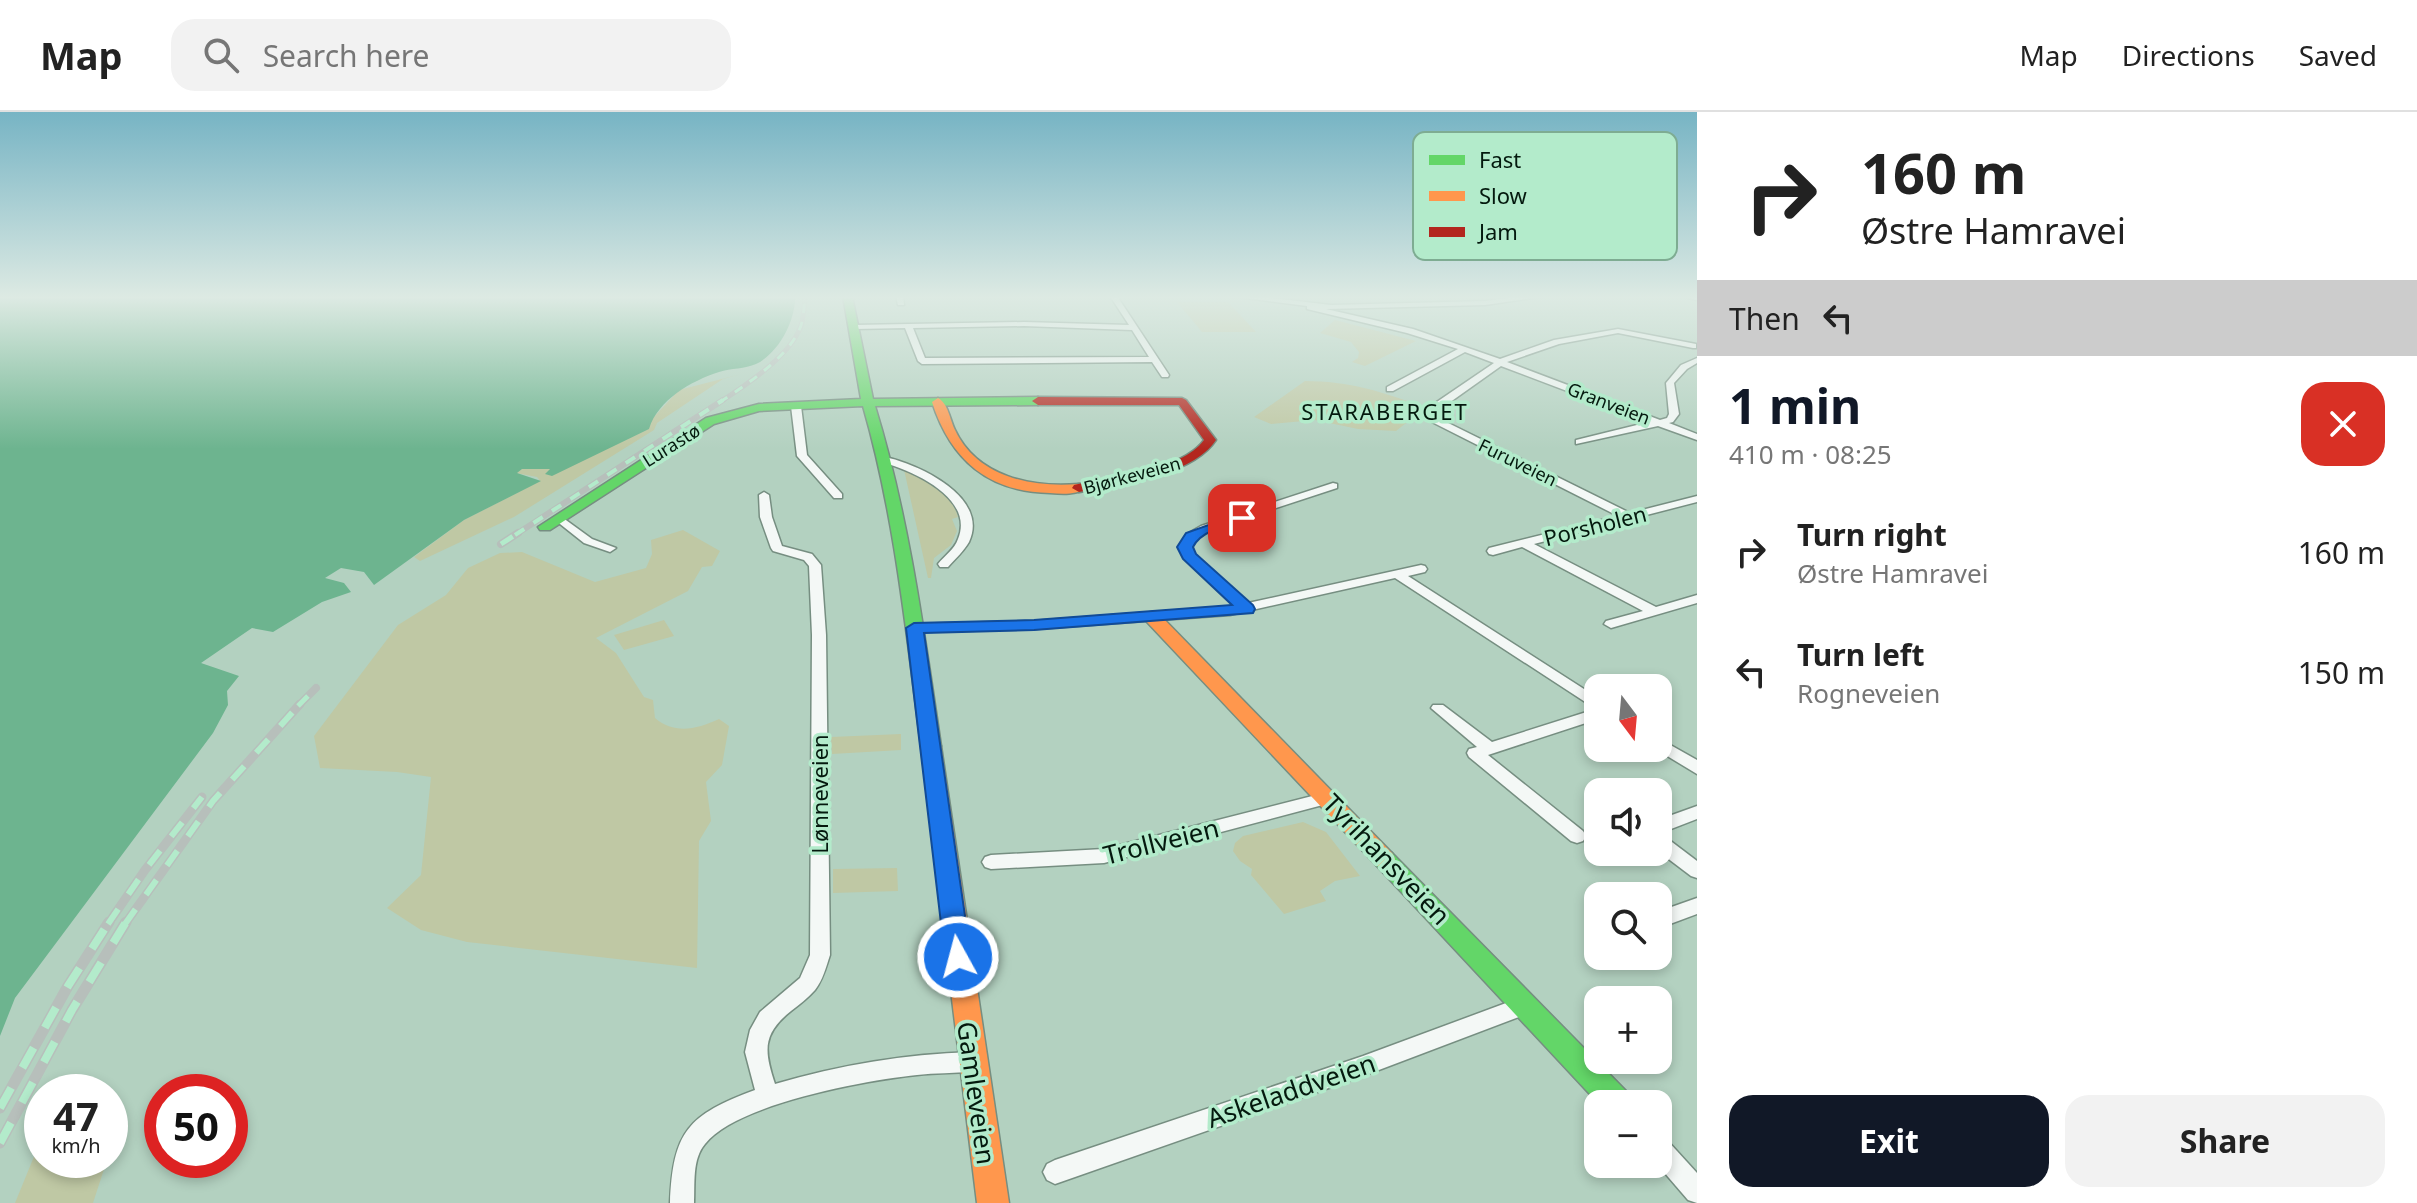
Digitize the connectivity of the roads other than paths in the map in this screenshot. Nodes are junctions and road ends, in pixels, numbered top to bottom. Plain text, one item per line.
1 (858, 347) edge
2 (916, 347) edge
3 (1147, 347) edge
4 (1459, 347) edge
5 (1543, 347) edge
6 (1465, 349) junction
7 (1155, 359) junction
8 (1697, 360) edge
9 (922, 361) junction
10 (1502, 362) junction
11 (1165, 375) dead end
12 (926, 378) dead end
13 (1390, 389) dead end
14 (938, 402) junction
15 (796, 406) junction
16 (873, 409) junction
17 (1663, 424) junction
18 (1697, 437) edge
19 (1579, 442) dead end
20 (885, 460) junction
21 (1333, 486) dead end
22 (764, 495) dead end
23 (838, 496) dead end
24 (1697, 499) edge
25 (1630, 517) junction
26 (552, 523) joint
27 (1523, 543) junction
28 (610, 548) dead end
29 (1493, 551) dead end
30 (944, 564) dead end
31 (1421, 569) dead end
32 (1398, 575) junction
33 (1697, 599) edge
34 (1247, 609) junction
35 (1656, 612) junction
36 (1152, 617) junction
37 (1611, 624) dead end
38 (914, 628) junction
39 (1584, 696) edge
40 (1438, 708) dead end
41 (1584, 718) edge
42 (1489, 748) junction
43 (1672, 752) edge
44 (1697, 768) edge
45 (1328, 798) junction
46 (1697, 812) edge
47 (1672, 822) edge
48 (1577, 836) dead end
49 (1672, 852) edge
50 (991, 862) dead end
51 (1697, 871) edge
52 (1697, 906) edge
53 (1672, 915) edge
54 (1525, 1005) junction
55 (972, 1062) junction
56 (1606, 1090) edge
57 (768, 1096) junction
58 (1672, 1163) edge
59 (1055, 1172) dead end
60 (1697, 1191) edge
61 (682, 1203) edge
62 (993, 1203) edge

1 - 16 street, Gamleveien
2 - 9 street
3 - 7 street
4 - 6 street, Granveien
5 - 10 street, Furuveien
6 - 10 street, Granveien
6 - 13 street
7 - 9 street
7 - 11 street
8 - 17 street
9 - 12 street
10 - 17 street, Granveien
10 - 25 street, Furuveien
14 - 14 street, Bjørkeveien
14 - 16 street, Bjørkeveien
15 - 16 street, Lurastø
15 - 23 street
15 - 26 street, Lurastø
16 - 20 street, Gamleveien
17 - 18 street, Granveien
17 - 19 street, Granveien
20 - 30 street
20 - 38 street, Gamleveien
21 - 34 street
22 - 57 street, Lønneveien
24 - 25 street, Porsholen
25 - 27 street, Porsholen
26 - 28 street, Lurastø
27 - 29 street, Porsholen
27 - 35 street
31 - 32 street
32 - 34 street
32 - 39 street
33 - 35 street
34 - 36 street
35 - 37 street
36 - 38 street
36 - 45 street, Tyrihansveien
38 - 55 street, Gamleveien
40 - 42 street
41 - 42 street
42 - 48 street
43 - 44 street
45 - 50 street, Trollveien
45 - 54 street, Tyrihansveien
46 - 47 street
49 - 51 street
52 - 53 street
54 - 56 street, Tyrihansveien
54 - 59 street, Askeladdveien
55 - 57 street
55 - 62 street, Gamleveien
57 - 61 street
58 - 60 street

